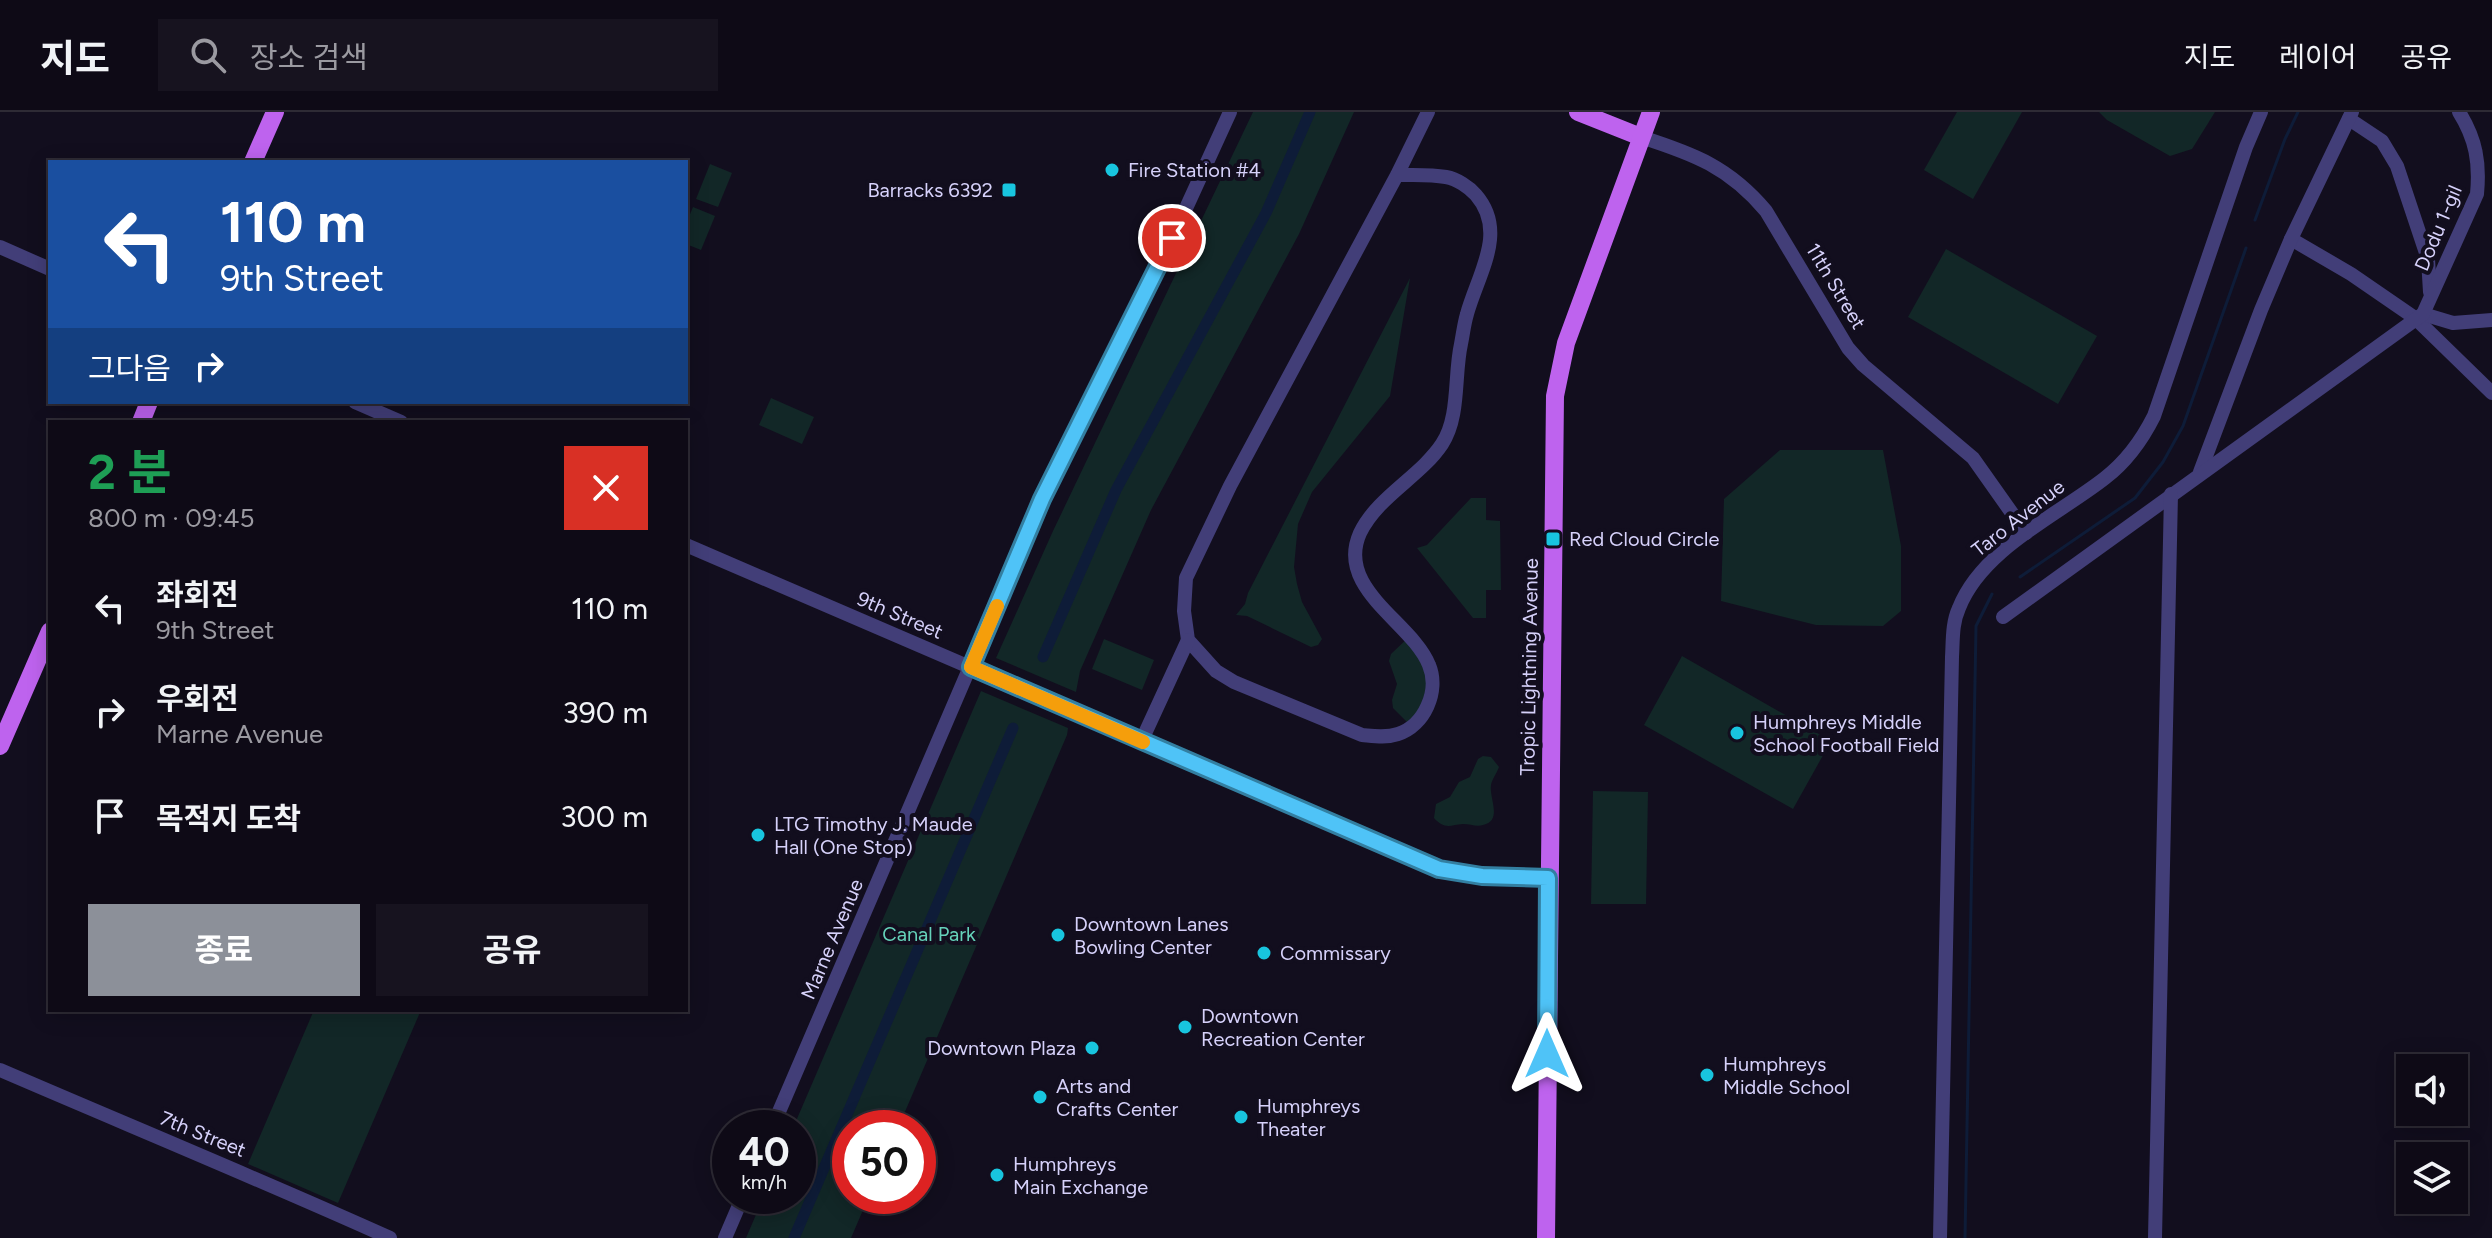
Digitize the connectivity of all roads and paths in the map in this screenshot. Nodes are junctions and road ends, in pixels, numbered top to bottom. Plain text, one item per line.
1 (275, 112) edge
2 (1230, 112) edge
3 (1428, 112) edge
4 (1578, 112) edge
5 (1651, 112) edge
6 (2261, 112) edge
7 (2459, 112) edge
8 (2350, 116) edge
9 (1641, 137) junction
10 (254, 160) edge
11 (1397, 175) junction
12 (2291, 239) junction
13 (0, 247) edge
14 (48, 268) edge
15 (2430, 296) junction
16 (2419, 316) junction
17 (2492, 320) edge
18 (2492, 393) edge
19 (360, 404) edge
20 (396, 420) edge
21 (2217, 426) junction
22 (2235, 448) junction
23 (2199, 474) junction
24 (2171, 494) junction
25 (2026, 533) junction
26 (688, 546) edge
27 (2003, 617) dead end
28 (48, 636) edge
29 (1188, 640) junction
30 (971, 667) junction
31 (1141, 742) junction
32 (0, 746) edge
33 (1548, 878) junction
34 (0, 1070) edge
35 (780, 1110) edge
36 (735, 1214) edge
37 (390, 1238) edge
38 (725, 1238) edge
39 (1546, 1238) edge
40 (1940, 1238) edge
41 (2155, 1238) edge

1 - 10 main road
2 - 30 street, Marne Avenue
3 - 11 street
4 - 9 main road, 11th Street
5 - 9 main road, Tropic Lightning Avenue
6 - 25 street, Taro Avenue
7 - 15 street, Dodu 1-gil
8 - 12 street
8 - 15 street
9 - 25 street, 11th Street
9 - 33 main road, Tropic Lightning Avenue
11 - 29 street
11 - 29 street
12 - 16 street
12 - 21 street
13 - 14 street
15 - 16 street, Dodu 1-gil
16 - 17 street
16 - 18 street
16 - 22 street
19 - 20 street
21 - 22 street
21 - 23 street
22 - 23 street
23 - 24 street
24 - 27 street
24 - 41 street
25 - 40 street, Taro Avenue
26 - 30 street, 9th Street
28 - 32 main road
29 - 31 street
30 - 31 street, 9th Street
30 - 35 street, Marne Avenue
31 - 33 street, 9th Street
33 - 39 main road, Tropic Lightning Avenue
34 - 37 street, 7th Street
36 - 38 street

